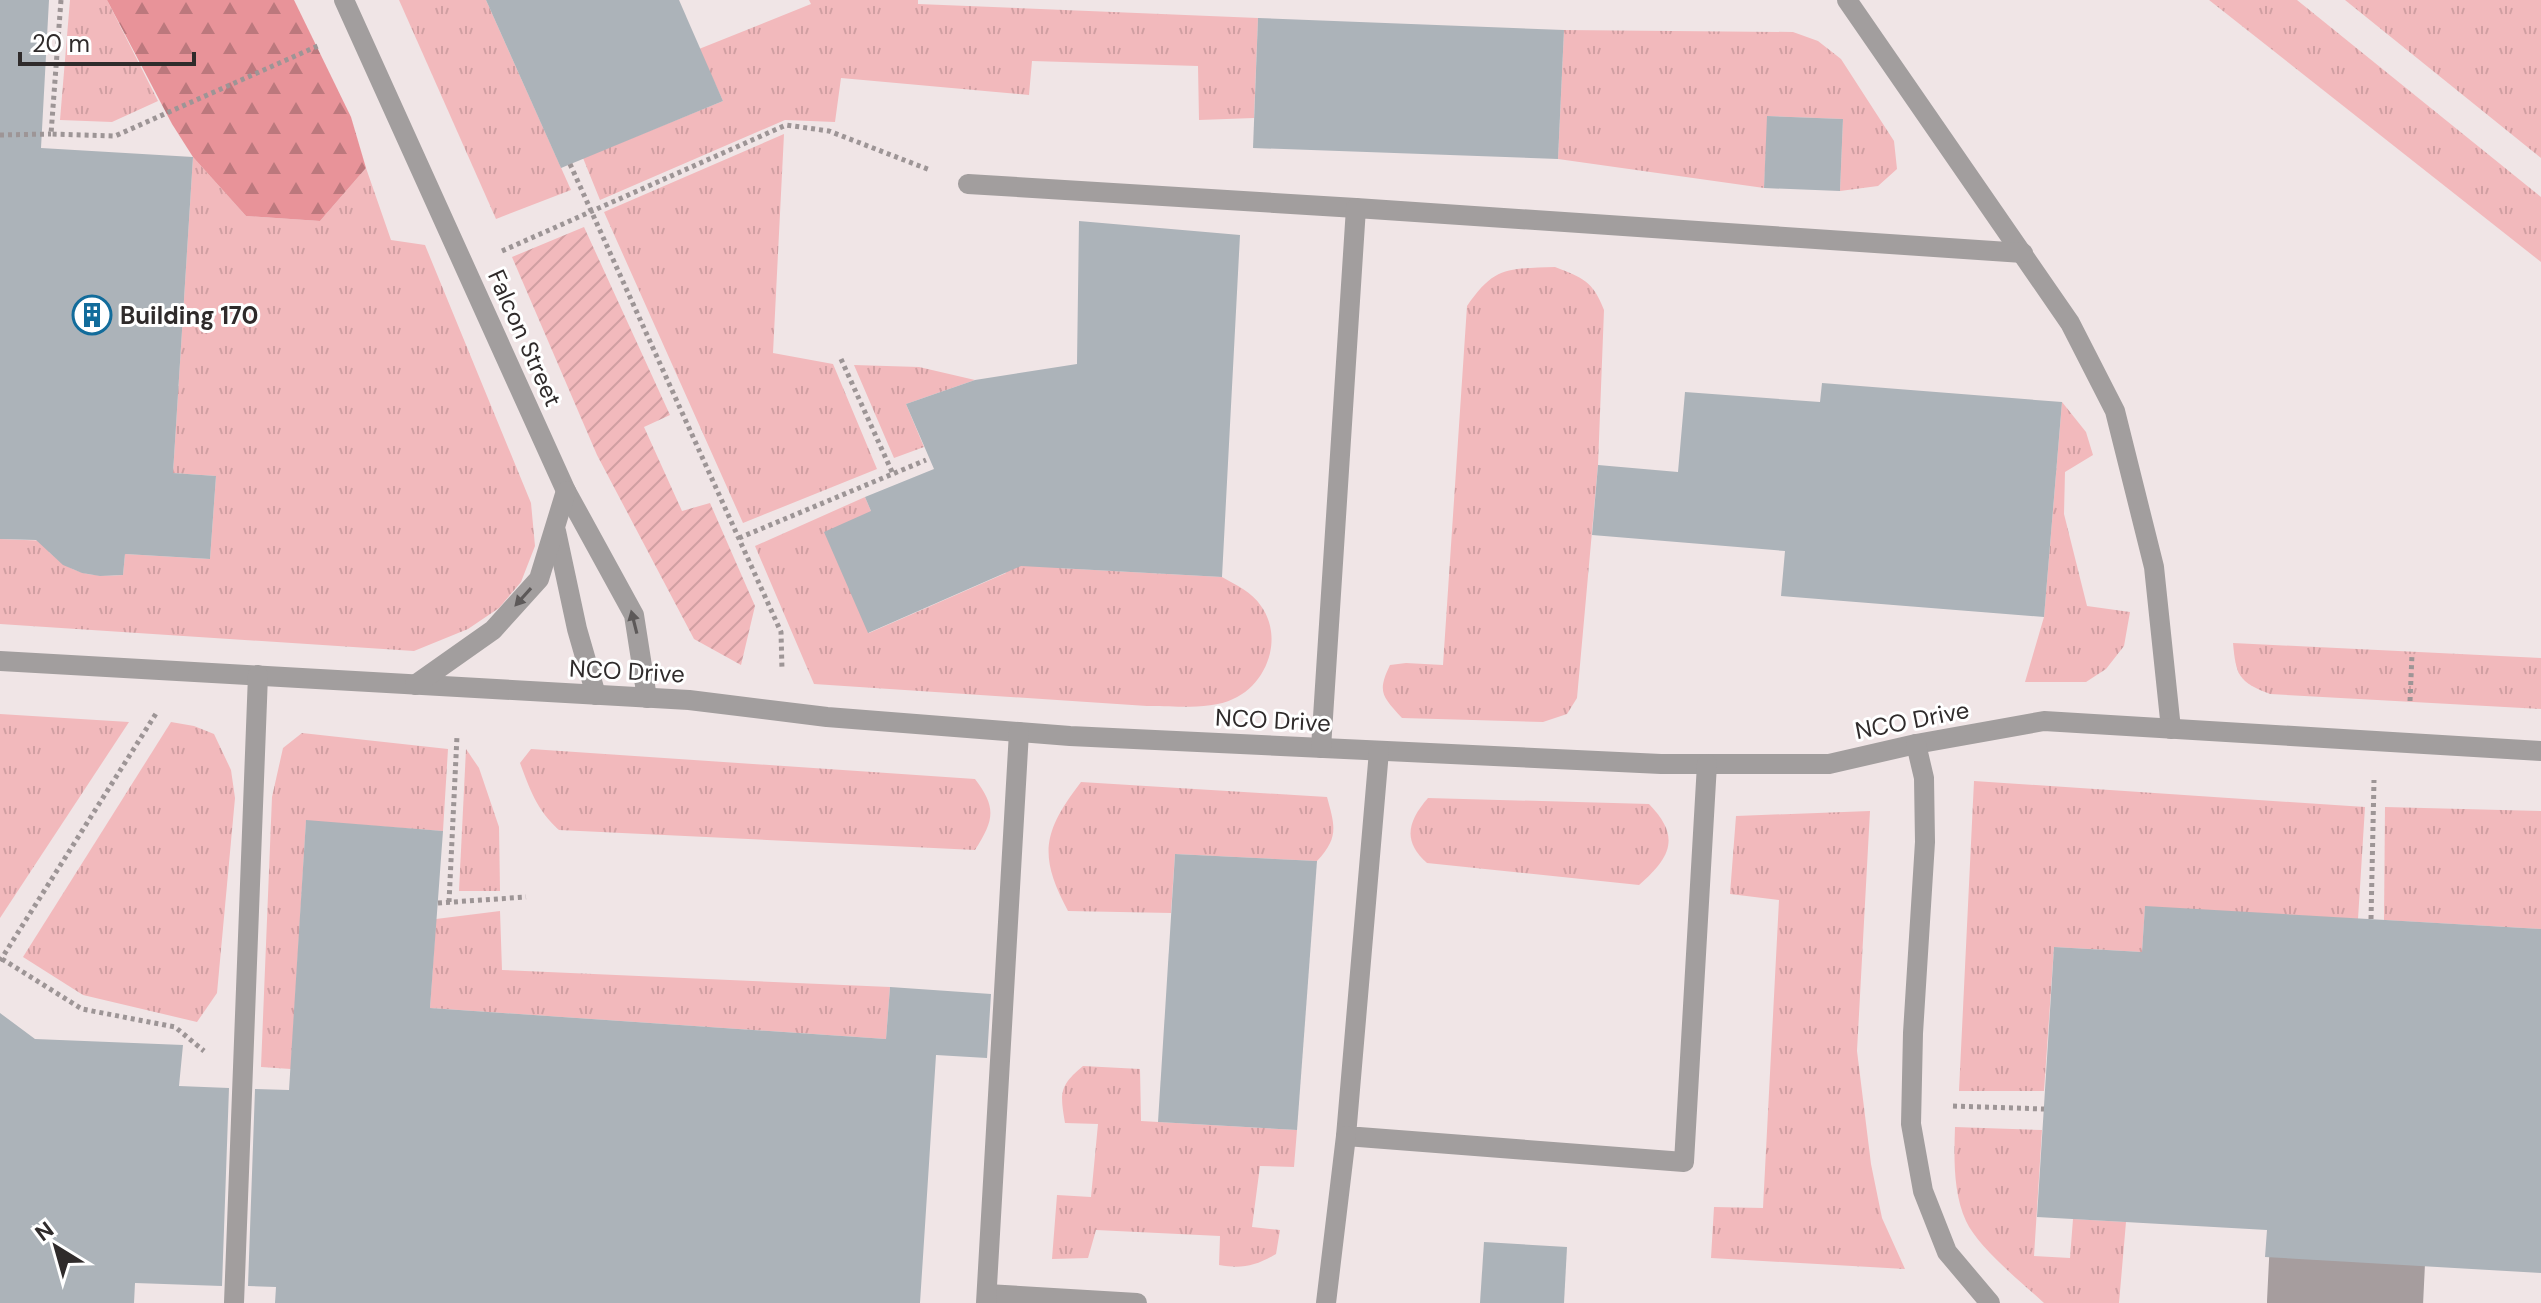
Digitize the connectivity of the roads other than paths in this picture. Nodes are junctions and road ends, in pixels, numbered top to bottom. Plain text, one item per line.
1 (344, 0) edge
2 (1847, 0) edge
3 (968, 184) road end
4 (1356, 208) junction
5 (2023, 253) junction
6 (566, 491) junction
7 (555, 527) junction
8 (0, 661) edge
9 (258, 675) junction
10 (415, 685) junction
11 (596, 695) junction
12 (647, 698) junction
13 (2171, 729) junction
14 (1019, 732) junction
15 (1916, 744) junction
16 (1321, 748) junction
17 (1379, 751) junction
18 (2541, 751) edge
19 (1707, 764) junction
20 (1346, 1136) junction
21 (986, 1298) edge
22 (234, 1303) edge
23 (1137, 1303) edge
24 (1326, 1303) edge
25 (1990, 1303) edge

1 - 6 lane, Falcon Street
2 - 5 lane
3 - 4 lane
4 - 5 lane
4 - 16 lane
5 - 13 lane
6 - 7 lane
12 -> 6 lane, Falcon Street
7 -> 10 lane
7 - 11 lane
8 - 9 lane, NCO Drive
9 - 10 lane, NCO Drive
9 - 22 lane
10 - 11 lane, NCO Drive
11 - 12 lane, NCO Drive
12 - 14 lane, NCO Drive
13 - 15 lane, NCO Drive
13 - 18 lane, NCO Drive
14 - 16 lane, NCO Drive
14 - 21 lane
15 - 19 lane, NCO Drive
15 - 25 lane
16 - 17 lane, NCO Drive
17 - 19 lane, NCO Drive
17 - 20 lane
19 - 20 lane
20 - 24 lane
21 - 23 lane

